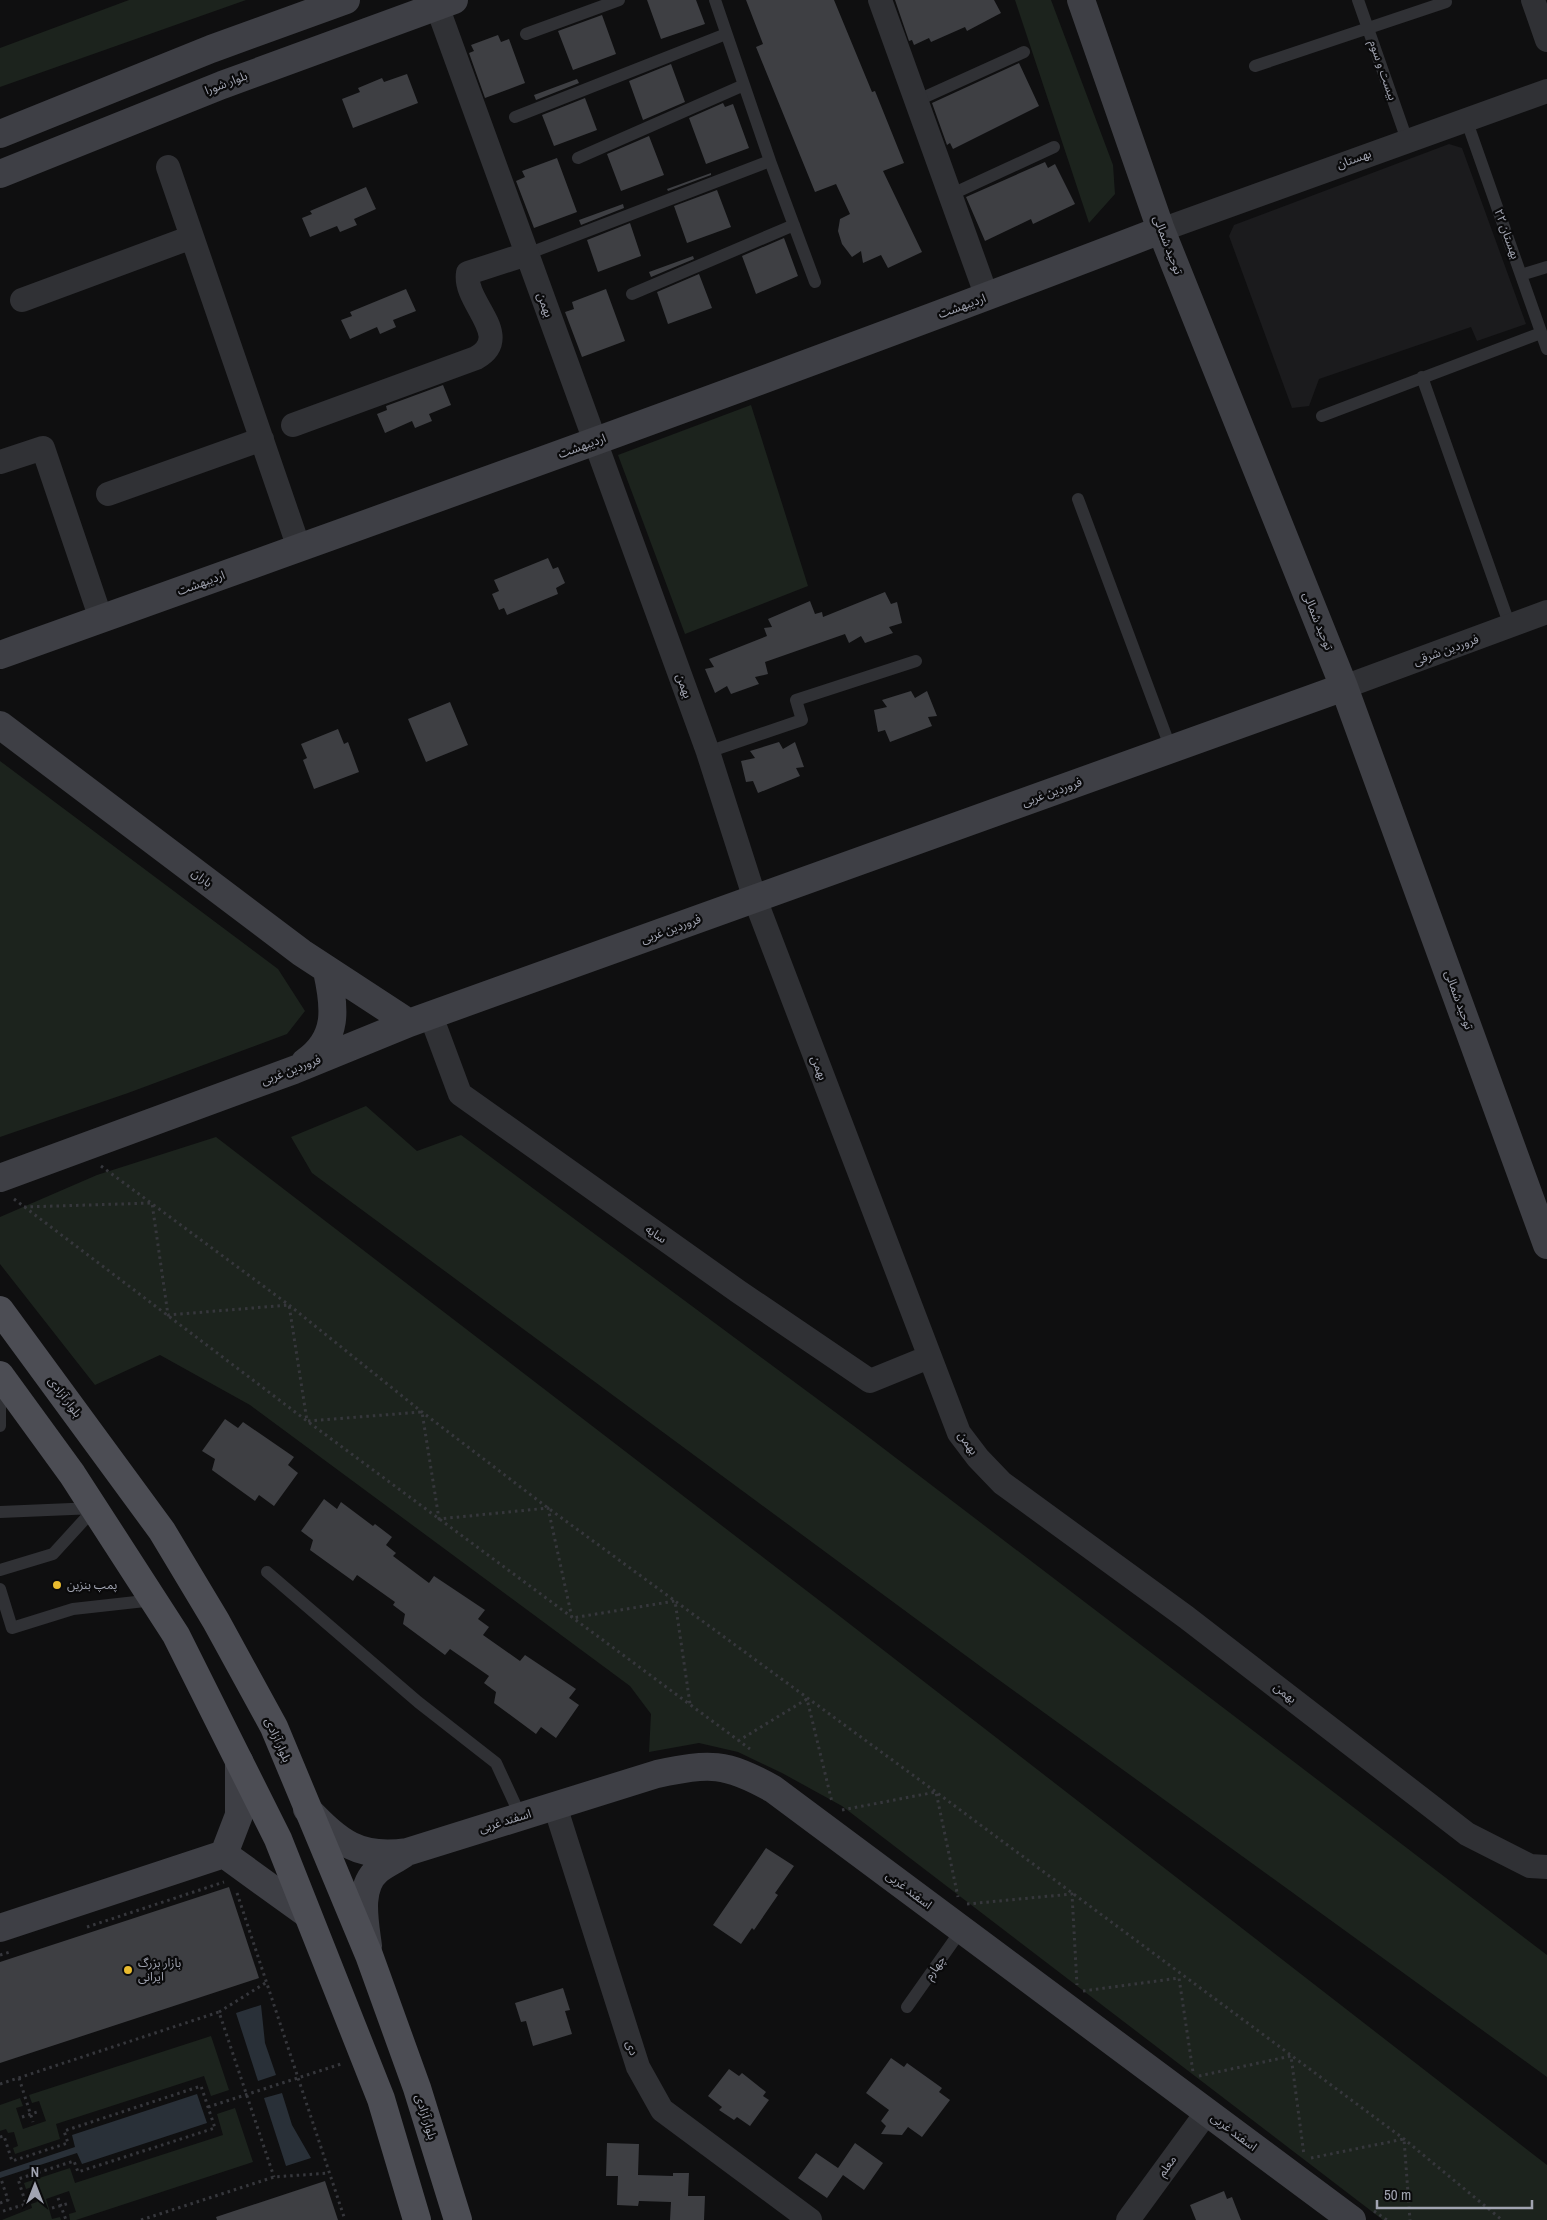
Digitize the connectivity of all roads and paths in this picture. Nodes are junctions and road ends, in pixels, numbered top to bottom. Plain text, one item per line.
1 (346, 0) edge
2 (619, 0) edge
3 (715, 0) edge
4 (1081, 0) edge
5 (1358, 0) edge
6 (1533, 0) edge
7 (882, 1) edge
8 (1446, 2) dead end
9 (446, 3) edge
10 (1368, 29) junction
11 (526, 34) dead end
12 (726, 34) junction
13 (1547, 40) edge
14 (1024, 52) dead end
15 (1255, 66) dead end
16 (744, 85) junction
17 (1547, 91) edge
18 (916, 101) junction
19 (515, 117) dead end
20 (1466, 119) junction
21 (0, 134) edge
22 (1407, 140) junction
23 (1054, 146) dead end
24 (578, 158) dead end
25 (770, 161) junction
26 (168, 168) dead end
27 (0, 174) edge
28 (950, 195) junction
29 (794, 225) junction
30 (1161, 230) junction
31 (192, 237) junction
32 (527, 254) junction
33 (1547, 266) edge
34 (1521, 275) junction
35 (815, 282) dead end
36 (632, 294) dead end
37 (987, 297) junction
38 (22, 300) dead end
39 (1541, 333) junction
40 (1547, 349) edge
41 (1422, 377) junction
42 (1322, 416) dead end
43 (293, 425) dead end
44 (262, 439) junction
45 (595, 442) junction
46 (0, 462) edge
47 (108, 494) dead end
48 (1078, 499) dead end
49 (299, 548) junction
50 (1547, 612) edge
51 (101, 619) junction
52 (1510, 626) junction
53 (0, 654) edge
54 (916, 661) dead end
55 (1344, 687) junction
56 (0, 725) edge
57 (1171, 749) junction
58 (708, 752) junction
59 (754, 899) junction
60 (327, 971) junction
61 (420, 1020) junction
62 (294, 1070) junction
63 (76, 1148) junction
64 (6, 1188) edge
65 (152, 1204) junction
66 (24, 1207) junction
67 (1547, 1245) edge
68 (289, 1305) junction
69 (0, 1310) edge
70 (168, 1315) junction
71 (929, 1357) junction
72 (0, 1375) edge
73 (0, 1404) edge
74 (422, 1412) junction
75 (307, 1421) junction
76 (0, 1426) edge
77 (94, 1508) junction
78 (548, 1508) junction
79 (0, 1512) edge
80 (439, 1519) junction
81 (0, 1570) edge
82 (266, 1572) dead end
83 (0, 1590) edge
84 (154, 1600) junction
85 (675, 1601) junction
86 (572, 1618) junction
87 (807, 1699) junction
88 (690, 1705) junction
89 (239, 1761) junction
90 (936, 1792) junction
91 (555, 1806) junction
92 (307, 1809) junction
93 (520, 1817) junction
94 (407, 1852) junction
95 (229, 1867) junction
96 (1547, 1867) edge
97 (236, 1889) dead end
98 (1072, 1894) junction
99 (307, 1914) junction
100 (0, 1928) edge
101 (84, 1928) dead end
102 (962, 1930) junction
103 (19, 1949) dead end
104 (369, 1954) junction
105 (0, 1955) edge
106 (266, 1982) junction
107 (907, 2006) dead end
108 (219, 2012) junction
109 (363, 2056) junction
110 (1291, 2056) junction
111 (19, 2078) junction
112 (298, 2078) junction
113 (0, 2084) edge
114 (246, 2095) junction
115 (208, 2107) junction
116 (40, 2112) dead end
117 (1207, 2112) junction
118 (31, 2114) junction
119 (22, 2117) dead end
120 (33, 2122) dead end
121 (0, 2137) edge
122 (1404, 2139) junction
123 (329, 2173) junction
124 (274, 2177) junction
125 (1, 2179) dead end
126 (58, 2198) dead end
127 (0, 2203) edge
128 (70, 2203) dead end
129 (61, 2205) junction
130 (52, 2208) dead end
131 (0, 2212) edge
132 (414, 2217) edge
133 (66, 2220) edge
134 (141, 2220) edge
135 (345, 2220) edge
136 (458, 2220) edge
137 (810, 2220) edge
138 (1128, 2220) edge
139 (1352, 2220) edge
140 (1410, 2220) edge
141 (1502, 2220) edge

1 - 21 street
2 - 11 lane
3 - 12 lane
4 - 30 street, توحید شمالی
5 - 10 lane, بیست و سوم
6 - 13 street
7 - 18 street
8 - 10 lane
9 - 27 street, بلوار شورا
9 - 32 street, بهمن
10 - 15 lane
10 - 22 lane, بیست و سوم
12 - 16 lane
12 - 19 lane
14 - 18 lane
16 - 24 lane
16 - 25 lane
17 - 20 street, بهستان
18 - 28 street
20 - 22 street, بهستان
20 - 34 lane, بهستان ۲۲
22 - 30 street, بهستان
23 - 28 lane
25 - 29 lane
25 - 32 lane
26 - 31 street
28 - 37 street
29 - 35 lane
29 - 36 lane
30 - 37 street, اردیبهشت
30 - 55 street, توحید شمالی
31 - 38 street
31 - 44 street
32 - 43 street
32 - 45 street, بهمن
33 - 34 lane
34 - 39 lane, بهستان ۲۲
37 - 45 street, اردیبهشت
39 - 40 lane, بهستان ۲۲
39 - 41 lane
41 - 42 lane
41 - 52 lane
44 - 47 street
44 - 49 street
45 - 49 street, اردیبهشت
45 - 58 street, بهمن
46 - 51 street
48 - 57 lane
49 - 51 street, اردیبهشت
50 - 52 street, فروردین شرقی
51 - 53 street, اردیبهشت
52 - 55 street, فروردین شرقی
54 - 58 lane
55 - 57 street, فروردین غربی
55 - 67 street, توحید شمالی
56 - 60 street, باران
57 - 59 street, فروردین غربی
58 - 59 street, بهمن
59 - 61 street, فروردین غربی
59 - 71 street, بهمن
60 - 61 street, باران
60 - 62 street
61 - 62 street, فروردین غربی
61 - 71 street, سایه
62 - 63 street, فروردین غربی
63 - 64 street, فروردین غربی
63 - 65 path
64 - 66 path
65 - 66 path
65 - 68 path
65 - 70 path
66 - 70 path
68 - 70 path
68 - 74 path
68 - 75 path
69 - 92 main road, بلوار آزادی
70 - 75 path
71 - 96 street, بهمن
72 - 77 main road
73 - 76 lane
74 - 75 path
74 - 78 path
74 - 80 path
75 - 80 path
77 - 79 lane
77 - 81 lane
77 - 84 main road
78 - 80 path
78 - 85 path
78 - 86 path
80 - 86 path
82 - 93 lane
83 - 84 lane
84 - 89 main road
85 - 86 path
85 - 87 path
85 - 88 path
86 - 88 path
87 - 88 path
87 - 90 path
87 - 90 path
89 - 95 street
89 - 99 main road
90 - 98 path
90 - 98 path
91 - 93 street, اسفند غربی
91 - 102 street, اسفند غربی
91 - 137 street, دی
92 - 94 street
92 - 104 main road, بلوار آزادی
93 - 94 street, اسفند غربی
94 - 104 street
95 - 99 street
95 - 100 street
95 - 101 path
97 - 106 path
98 - 110 path
98 - 110 path
99 - 109 main road
102 - 107 lane, چهارم
102 - 117 street, اسفند غربی
103 - 105 path
104 - 136 main road, بلوار آزادی
106 - 108 path
106 - 112 path
108 - 111 path
108 - 114 path
109 - 112 path
109 - 132 main road
110 - 122 path
110 - 122 path
111 - 113 path
111 - 118 path
112 - 114 path
112 - 123 path
114 - 115 path
114 - 124 path
115 - 121 path
115 - 131 path
116 - 118 path
117 - 138 street, معلم
117 - 139 street, اسفند غربی
118 - 119 path
118 - 120 path
122 - 140 path
122 - 141 path
123 - 124 path
123 - 135 path
124 - 134 path
125 - 127 path
126 - 129 path
128 - 129 path
129 - 130 path
129 - 133 path

